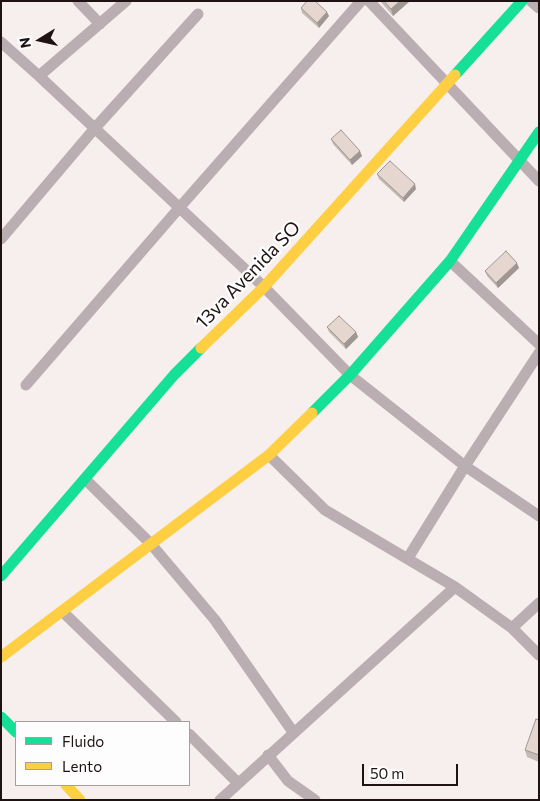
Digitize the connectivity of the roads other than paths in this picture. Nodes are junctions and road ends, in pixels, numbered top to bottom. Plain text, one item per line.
1 (78, 1) edge
2 (126, 1) edge
3 (361, 1) edge
4 (369, 1) edge
5 (522, 1) edge
6 (532, 1) edge
7 (539, 8) edge
8 (198, 14) dead end
9 (100, 24) junction
10 (1, 42) edge
11 (39, 76) junction
12 (447, 84) junction
13 (95, 128) junction
14 (539, 132) edge
15 (519, 160) junction
16 (539, 181) edge
17 (180, 207) junction
18 (1, 239) edge
19 (450, 261) junction
20 (264, 287) junction
21 (539, 344) edge
22 (539, 353) edge
23 (350, 375) junction
24 (26, 385) dead end
25 (269, 455) junction
26 (465, 466) junction
27 (86, 479) junction
28 (539, 516) edge
29 (151, 544) junction
30 (408, 558) junction
31 (4, 568) edge
32 (455, 587) junction
33 (539, 603) edge
34 (62, 611) junction
35 (512, 628) junction
36 (539, 655) edge
37 (1, 656) edge
38 (1, 717) edge
39 (175, 721) edge
40 (15, 731) edge
41 (293, 732) junction
42 (190, 735) edge
43 (268, 755) junction
44 (238, 783) junction
45 (67, 786) edge
46 (80, 800) edge
47 (220, 800) edge
48 (315, 800) edge

1 - 9 street
2 - 9 street
3 - 17 street
4 - 12 street
5 - 12 street, 13va Avenida SO
6 - 7 street
8 - 13 street
9 - 11 street
10 - 11 street
11 - 13 street
12 - 15 street
12 - 20 street, 13va Avenida SO
13 - 17 street
13 - 18 street
14 - 15 street
15 - 16 street
15 - 19 street
17 - 20 street
17 - 24 street
19 - 21 street
19 - 23 street
20 - 23 street
20 - 27 street, 13va Avenida SO
22 - 26 street
23 - 25 street
23 - 26 street
25 - 29 street
25 - 30 street
26 - 28 street
26 - 30 street
27 - 29 street
27 - 31 street, 13va Avenida SO
29 - 34 street
29 - 41 street
30 - 32 street
32 - 35 street
32 - 41 street
33 - 35 street
34 - 37 street
34 - 39 street
35 - 36 street
38 - 40 street
41 - 43 street
42 - 44 street
43 - 44 street
43 - 48 street
44 - 47 street
45 - 46 street

